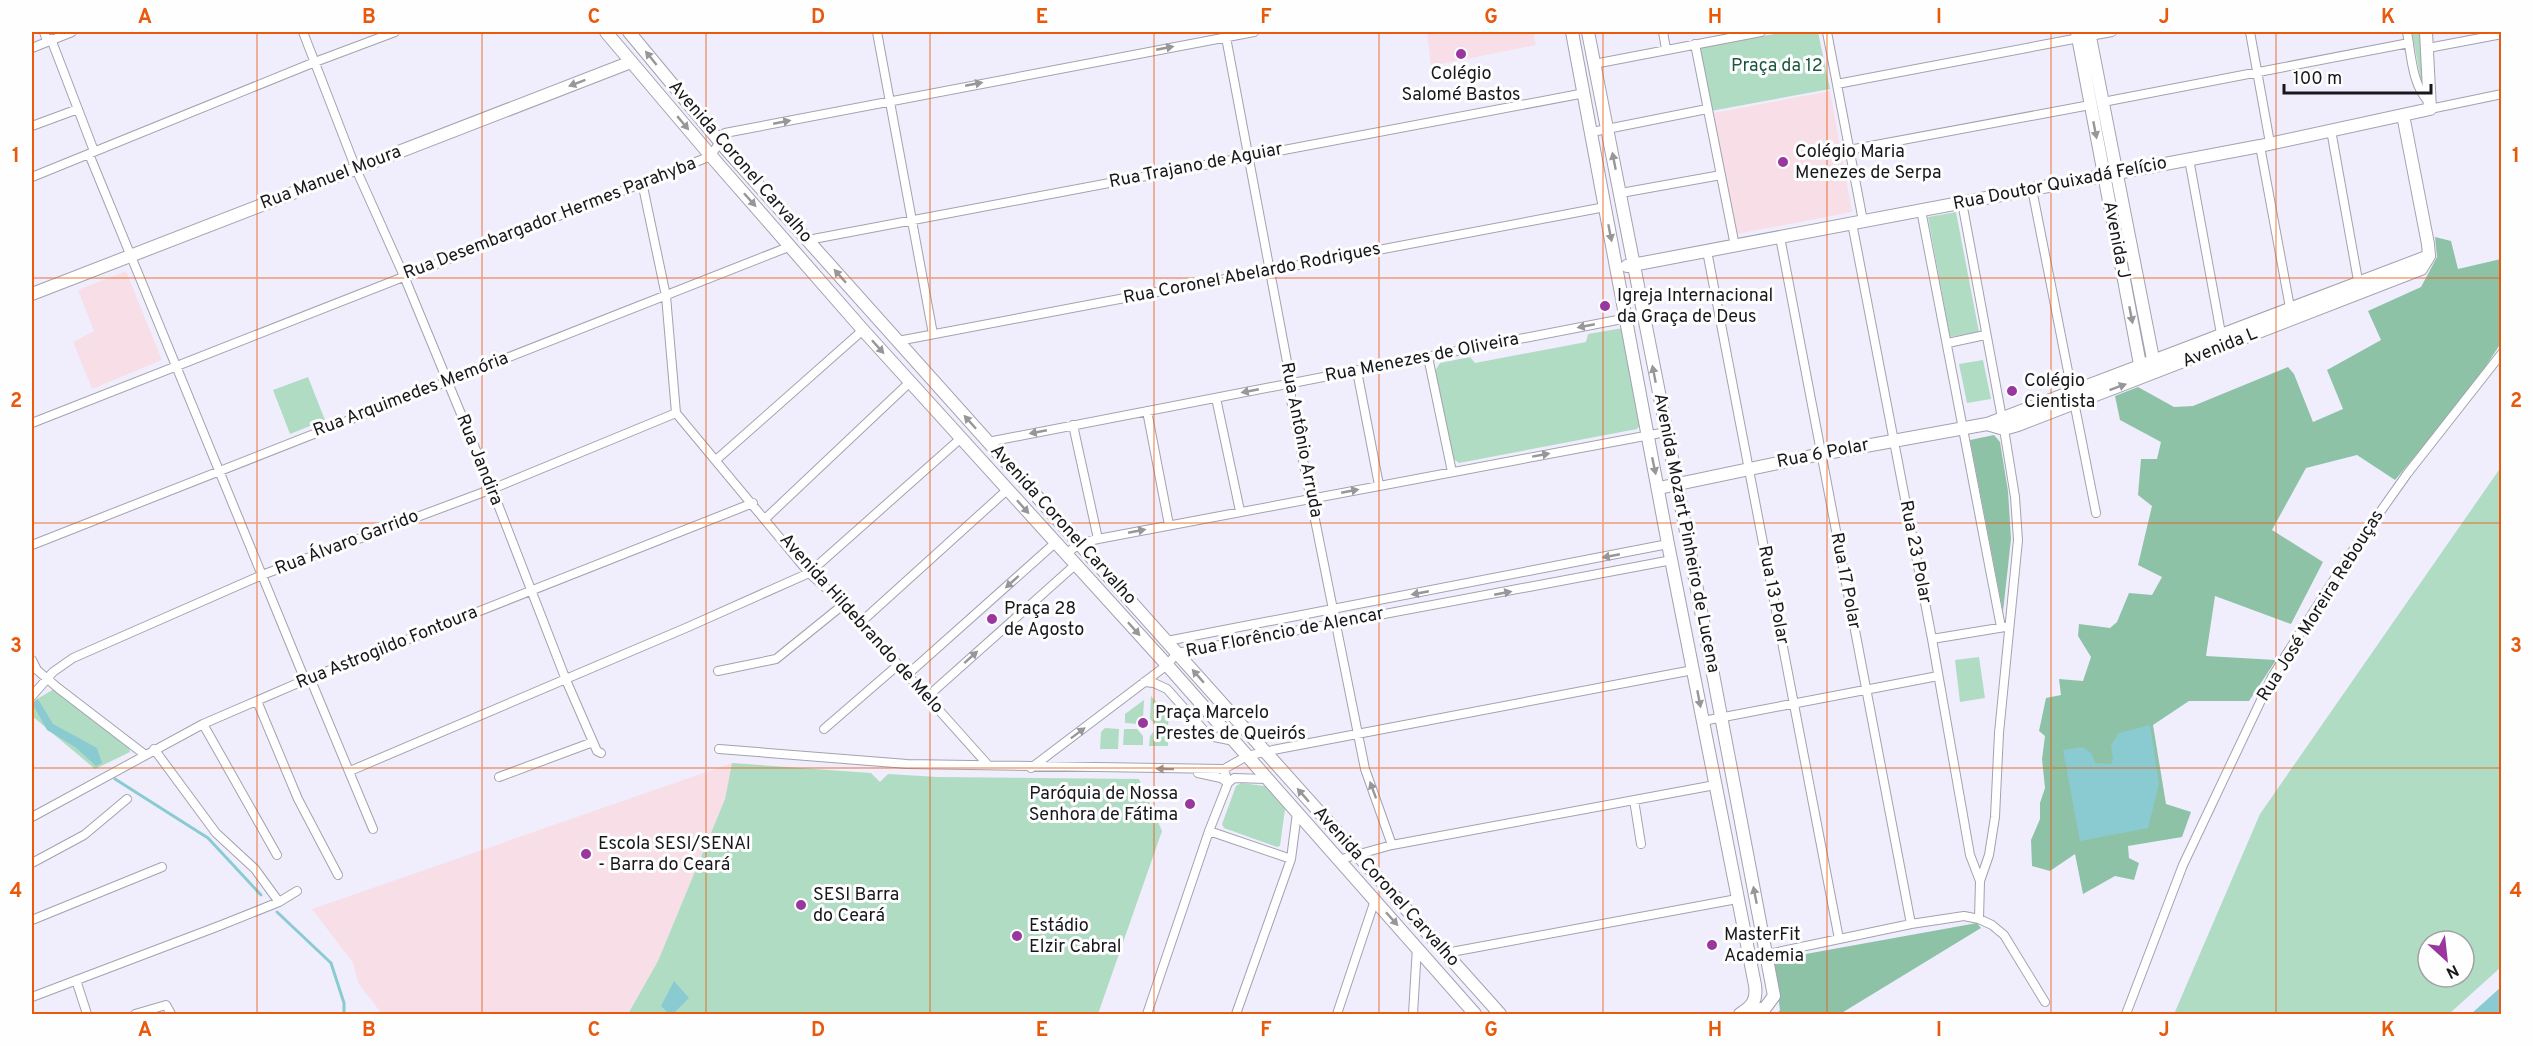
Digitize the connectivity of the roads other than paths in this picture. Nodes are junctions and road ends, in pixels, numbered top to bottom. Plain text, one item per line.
1 (44, 32) edge
2 (72, 32) edge
3 (303, 32) edge
4 (395, 32) edge
5 (624, 32) edge
6 (629, 32) edge
7 (878, 32) edge
8 (1254, 32) edge
9 (1572, 32) edge
10 (1588, 32) edge
11 (1663, 32) edge
12 (1761, 32) edge
13 (1827, 32) edge
14 (2112, 32) edge
15 (2250, 32) edge
16 (2407, 32) edge
17 (2426, 32) edge
18 (1225, 34) edge
19 (1732, 34) edge
20 (2084, 34) edge
21 (2502, 34) edge
22 (610, 35) edge
23 (49, 40) junction
24 (2409, 43) junction
25 (1695, 44) junction
26 (32, 48) edge
27 (2428, 48) junction
28 (1666, 50) junction
29 (315, 62) junction
30 (631, 62) junction
31 (1594, 64) junction
32 (2259, 72) junction
33 (1837, 84) junction
34 (1585, 93) junction
35 (2502, 94) edge
36 (891, 100) junction
37 (2103, 102) junction
38 (2090, 105) junction
39 (2430, 105) junction
40 (78, 109) junction
41 (1707, 109) junction
42 (2403, 115) junction
43 (32, 126) edge
44 (1608, 129) junction
45 (2331, 130) junction
46 (1592, 132) junction
47 (720, 141) junction
48 (2265, 145) junction
49 (1849, 150) junction
50 (92, 153) junction
51 (1249, 155) junction
52 (711, 156) junction
53 (2189, 159) junction
54 (356, 169) junction
55 (2116, 173) junction
56 (1721, 174) junction
57 (2103, 175) junction
58 (32, 177) edge
59 (642, 182) junction
60 (2032, 189) junction
61 (1621, 193) junction
62 (1962, 202) junction
63 (1605, 207) junction
64 (1921, 210) junction
65 (913, 222) junction
66 (1857, 222) junction
67 (1780, 237) junction
68 (808, 240) junction
69 (790, 246) junction
70 (1735, 246) junction
71 (1707, 251) junction
72 (130, 254) junction
73 (1634, 265) junction
74 (1617, 268) junction
75 (1269, 270) junction
76 (404, 276) junction
77 (2360, 288) junction
78 (32, 294) edge
79 (666, 296) junction
80 (2291, 314) junction
81 (1644, 315) junction
82 (1626, 318) junction
83 (863, 330) junction
84 (933, 334) junction
85 (1985, 335) junction
86 (898, 341) junction
87 (2223, 341) junction
88 (1948, 343) junction
89 (2502, 353) edge
90 (1428, 357) junction
91 (176, 365) junction
92 (2155, 368) junction
93 (1357, 371) junction
94 (2142, 373) junction
95 (446, 381) junction
96 (910, 382) junction
97 (1291, 383) junction
98 (1216, 398) junction
99 (2073, 398) junction
100 (1147, 411) junction
101 (676, 413) junction
102 (32, 423) edge
103 (2003, 423) junction
104 (1073, 425) junction
105 (1965, 428) junction
106 (1665, 432) junction
107 (1648, 436) junction
108 (960, 439) junction
109 (1892, 441) junction
110 (988, 442) junction
111 (1821, 454) junction
112 (716, 460) junction
113 (1749, 468) junction
114 (221, 470) junction
115 (1452, 472) junction
116 (1677, 484) junction
117 (1379, 485) junction
118 (1659, 488) junction
119 (492, 489) junction
120 (1007, 490) junction
121 (1312, 498) junction
122 (753, 504) junction
123 (1240, 511) junction
124 (2096, 513) dead end
125 (766, 518) junction
126 (1169, 525) junction
127 (1098, 539) junction
128 (1055, 543) junction
129 (1080, 543) junction
130 (1668, 544) junction
131 (32, 545) edge
132 (1066, 555) junction
133 (1672, 560) junction
134 (1075, 565) junction
135 (809, 573) junction
136 (262, 575) junction
137 (531, 591) junction
138 (844, 604) junction
139 (1333, 610) junction
140 (860, 622) junction
141 (1336, 623) junction
142 (2005, 627) junction
143 (1932, 639) junction
144 (1167, 641) junction
145 (1177, 653) junction
146 (32, 660) edge
147 (898, 665) junction
148 (1167, 665) junction
149 (1693, 670) junction
150 (718, 671) dead end
151 (907, 675) junction
152 (1938, 676) junction
153 (47, 678) junction
154 (308, 679) junction
155 (566, 680) junction
156 (1144, 682) junction
157 (1865, 689) junction
158 (32, 696) edge
159 (928, 696) junction
160 (256, 701) junction
161 (1793, 703) junction
162 (1722, 717) junction
163 (1703, 721) junction
164 (203, 724) junction
165 (824, 729) dead end
166 (1359, 734) junction
167 (1234, 741) junction
168 (593, 742) junction
169 (154, 749) junction
170 (719, 749) dead end
171 (1264, 752) junction
172 (601, 753) dead end
173 (144, 754) junction
174 (1247, 756) junction
175 (988, 765) junction
176 (1031, 768) junction
177 (1188, 769) junction
178 (1224, 769) junction
179 (350, 771) junction
180 (499, 777) dead end
181 (1267, 779) junction
182 (1228, 783) junction
183 (1715, 785) junction
184 (126, 799) dead end
185 (1634, 800) junction
186 (1297, 813) junction
187 (32, 817) edge
188 (373, 829) dead end
189 (1209, 831) junction
190 (1641, 844) dead end
191 (1392, 845) junction
192 (277, 855) dead end
193 (1356, 855) junction
194 (1291, 859) junction
195 (1338, 860) junction
196 (32, 863) edge
197 (162, 867) dead end
198 (338, 874) dead end
199 (1980, 881) junction
200 (297, 891) dead end
201 (1737, 899) junction
202 (1375, 900) junction
203 (279, 902) junction
204 (1979, 919) junction
205 (32, 920) edge
206 (1911, 924) junction
207 (1839, 939) junction
208 (1417, 947) junction
209 (1446, 953) junction
210 (1767, 954) junction
211 (1749, 958) junction
212 (76, 980) junction
213 (32, 997) edge
214 (2045, 1002) dead end
215 (87, 1014) edge
216 (135, 1014) edge
217 (171, 1014) edge
218 (1147, 1014) edge
219 (1236, 1014) edge
220 (1337, 1014) edge
221 (1413, 1014) edge
222 (1475, 1014) edge
223 (1500, 1014) edge
224 (1740, 1014) edge
225 (2127, 1014) edge

1 - 23 street
2 - 23 street
3 - 29 street, Rua Jandira
4 - 29 street
5 - 22 street
47 -> 6 main road, Avenida Coronel Carvalho
7 - 36 street
8 - 18 street
9 - 34 main road, Avenida Mozart Pinheiro de Lucena
10 - 31 main road, Avenida Mozart Pinheiro de Lucena
11 - 28 street
12 - 19 street
13 - 33 street, Rua 23 Polar
14 - 20 street
15 - 32 street
16 - 24 street
17 - 27 main road
36 -> 18 street
18 - 51 street, Rua Antônio Arruda
19 - 25 street
20 - 33 street
20 - 37 main road, Avenida J
20 - 38 main road, Avenida J
21 - 27 street
22 - 30 main road, Avenida Coronel Carvalho
23 - 26 street
23 - 40 street
24 - 32 street
24 - 39 street
25 - 28 street
25 - 41 street
27 - 39 main road
28 - 31 street
29 - 50 street
29 - 54 street, Rua Jandira
30 -> 52 main road, Avenida Coronel Carvalho
30 -> 54 main road, Rua Manuel Moura
31 - 44 main road, Avenida Mozart Pinheiro de Lucena
32 - 37 street
32 - 48 street
33 - 49 street, Rua 23 Polar
34 - 46 main road, Avenida Mozart Pinheiro de Lucena
34 - 51 street, Rua Trajano de Aguiar
35 - 39 street, Rua Doutor Quixadá Felício
47 -> 36 street
36 - 65 street
37 - 55 main road, Avenida J
38 - 49 street
38 -> 57 main road, Avenida J
39 - 42 main road, Rua Doutor Quixadá Felício
40 - 43 street
40 - 50 street
41 - 44 street
41 - 56 street
42 - 45 main road, Rua Doutor Quixadá Felício
42 - 77 main road, Avenida L
44 - 46 street
61 -> 44 main road, Avenida Mozart Pinheiro de Lucena
45 - 48 main road, Rua Doutor Quixadá Felício
45 - 77 street
46 - 63 main road, Avenida Mozart Pinheiro de Lucena
47 - 52 street, Rua Desembargador Hermes Parahyba
47 - 68 main road, Avenida Coronel Carvalho
48 - 53 main road, Rua Doutor Quixadá Felício
48 - 80 street
49 - 66 street, Rua 23 Polar
50 - 58 street
50 - 72 street
51 - 65 street, Rua Trajano de Aguiar
51 - 75 street, Rua Antônio Arruda
52 - 59 street, Rua Desembargador Hermes Parahyba
52 -> 69 main road, Avenida Coronel Carvalho
53 - 55 main road, Rua Doutor Quixadá Felício
53 - 87 street
54 - 72 main road, Rua Manuel Moura
54 - 76 street, Rua Jandira
55 - 57 main road, Rua Doutor Quixadá Felício
55 - 92 main road, Avenida J
56 - 61 street
56 - 70 street
57 - 60 main road, Rua Doutor Quixadá Felício
57 -> 94 main road, Avenida J
59 - 76 street, Rua Desembargador Hermes Parahyba
59 - 79 street
60 - 62 main road, Rua Doutor Quixadá Felício
60 - 99 street
61 - 73 main road, Avenida Mozart Pinheiro de Lucena
62 - 64 main road, Rua Doutor Quixadá Felício
62 - 85 street
63 -> 74 main road, Avenida Mozart Pinheiro de Lucena
63 - 75 street, Rua Coronel Abelardo Rodrigues
64 - 66 main road, Rua Doutor Quixadá Felício
64 - 88 street
65 - 68 street, Rua Trajano de Aguiar
65 - 84 street
66 - 67 main road, Rua Doutor Quixadá Felício
66 - 109 street, Rua 23 Polar
67 - 70 main road, Rua Doutor Quixadá Felício
67 - 111 street, Rua 17 Polar
86 -> 68 main road, Avenida Coronel Carvalho
69 - 79 street, Rua Arquimedes Memória
69 - 83 main road, Avenida Coronel Carvalho
70 - 71 main road, Rua Doutor Quixadá Felício
71 - 73 main road, Rua Doutor Quixadá Felício
71 - 113 street, Rua 13 Polar
72 - 78 main road, Rua Manuel Moura
72 - 91 street
73 - 74 main road, Rua Doutor Quixadá Felício
73 - 81 main road, Avenida Mozart Pinheiro de Lucena
74 - 82 main road, Avenida Mozart Pinheiro de Lucena
75 - 84 street, Rua Coronel Abelardo Rodrigues
75 - 97 street, Rua Antônio Arruda
76 - 91 street, Rua Desembargador Hermes Parahyba
76 - 95 street, Rua Jandira
77 - 80 main road, Avenida L
79 - 95 street, Rua Arquimedes Memória
79 - 101 street
80 - 87 main road, Avenida L
81 - 82 street, Rua Menezes de Oliveira
106 -> 81 main road, Avenida Mozart Pinheiro de Lucena
82 -> 90 street, Rua Menezes de Oliveira
82 - 107 main road, Avenida Mozart Pinheiro de Lucena
83 -> 96 main road, Avenida Coronel Carvalho
83 - 112 street
84 - 86 street, Rua Coronel Abelardo Rodrigues
85 - 88 street
85 - 103 street
110 -> 86 main road, Avenida Coronel Carvalho
87 - 92 main road, Avenida L
88 - 105 street
89 - 225 street, Rua José Moreira Rebouças
90 - 93 street, Rua Menezes de Oliveira
90 - 115 street
91 - 102 street, Rua Desembargador Hermes Parahyba
91 - 114 street
92 - 94 main road, Avenida L
93 - 97 street, Rua Menezes de Oliveira
93 - 117 street
94 - 99 main road, Avenida L
95 - 114 street, Rua Arquimedes Memória
95 - 119 street, Rua Jandira
96 - 108 main road, Avenida Coronel Carvalho
96 - 125 street
97 -> 98 street, Rua Menezes de Oliveira
97 - 121 street, Rua Antônio Arruda
98 - 100 street, Rua Menezes de Oliveira
98 - 123 street
99 - 103 main road, Avenida L
99 - 124 street
100 - 104 street, Rua Menezes de Oliveira
100 - 126 street
101 - 112 street, Avenida Hildebrando de Melo
101 - 119 street, Rua Álvaro Garrido
103 - 105 main road, Rua 6 Polar
103 - 142 street
104 -> 110 street, Rua Menezes de Oliveira
104 - 127 street
105 - 109 main road, Rua 6 Polar
105 - 142 street
106 - 107 street
106 - 116 main road, Avenida Mozart Pinheiro de Lucena
115 -> 107 street
107 -> 118 main road, Avenida Mozart Pinheiro de Lucena
108 - 120 main road, Avenida Coronel Carvalho
108 - 135 street
109 - 111 main road, Rua 6 Polar
109 - 143 street, Rua 23 Polar
110 - 129 main road, Avenida Coronel Carvalho
111 - 113 main road, Rua 6 Polar
111 - 157 street, Rua 17 Polar
112 - 122 street, Avenida Hildebrando de Melo
113 - 116 main road, Rua 6 Polar
113 - 161 street, Rua 13 Polar
114 - 131 street, Rua Arquimedes Memória
114 - 136 street
115 - 117 street
116 - 118 main road, Rua 6 Polar
116 - 162 main road, Avenida Mozart Pinheiro de Lucena
121 -> 117 street
118 - 130 main road, Avenida Mozart Pinheiro de Lucena
119 - 136 street, Rua Álvaro Garrido
119 - 137 street, Rua Jandira
120 -> 128 main road, Avenida Coronel Carvalho
120 - 140 street
121 - 123 street
121 - 139 street, Rua Antônio Arruda
122 - 125 street, Avenida Hildebrando de Melo
122 - 137 street, Rua Astrogildo Fontoura
123 - 126 street
125 - 135 street, Avenida Hildebrando de Melo
127 -> 126 street
127 - 129 street
128 - 132 main road, Avenida Coronel Carvalho
128 -> 151 street
129 - 132 street
129 - 144 main road, Avenida Coronel Carvalho
130 - 133 main road, Avenida Mozart Pinheiro de Lucena
130 -> 139 street, Rua Florêncio de Alencar
132 - 134 main road, Avenida Coronel Carvalho
141 -> 133 street, Rua Florêncio de Alencar
133 - 149 main road, Avenida Mozart Pinheiro de Lucena
134 -> 148 main road, Avenida Coronel Carvalho
159 -> 134 street
135 - 138 street, Avenida Hildebrando de Melo
135 - 155 street
136 - 153 street, Rua Álvaro Garrido
136 - 154 street
137 - 154 street, Rua Astrogildo Fontoura
137 - 155 street, Rua Jandira
138 - 140 street, Avenida Hildebrando de Melo
138 - 150 street
139 - 141 street, Rua Antônio Arruda
139 - 144 street, Rua Florêncio de Alencar
140 - 147 street, Avenida Hildebrando de Melo
141 - 145 street, Rua Florêncio de Alencar
141 - 166 street, Rua Antônio Arruda
142 - 143 street
142 - 199 street
143 - 152 street, Rua 23 Polar
144 - 145 main road, Avenida Coronel Carvalho
145 - 148 street, Rua Florêncio de Alencar
171 -> 145 main road, Avenida Coronel Carvalho
146 - 153 street
147 - 151 street, Avenida Hildebrando de Melo
147 - 165 street
148 - 156 street, Rua Florêncio de Alencar
148 - 167 main road, Avenida Coronel Carvalho
149 -> 163 main road, Avenida Mozart Pinheiro de Lucena
149 - 166 street
151 - 159 street, Avenida Hildebrando de Melo
152 - 157 street
152 - 199 street, Rua 23 Polar
153 - 158 street, Rua Álvaro Garrido
153 - 173 street
154 - 160 street, Rua Astrogildo Fontoura
154 - 179 street
155 - 168 street, Rua Jandira
155 - 179 street
156 - 167 street
176 -> 156 street, Rua Florêncio de Alencar
157 - 161 street
157 - 206 street, Rua 17 Polar
159 - 175 street, Avenida Hildebrando de Melo
160 - 164 street, Rua Astrogildo Fontoura
160 - 198 street
161 - 162 street
161 - 207 street, Rua 13 Polar
162 - 163 street
210 -> 162 main road, Avenida Mozart Pinheiro de Lucena
163 - 183 main road, Avenida Mozart Pinheiro de Lucena
164 - 169 street, Rua Astrogildo Fontoura
164 - 192 street
166 - 171 street
191 -> 166 street, Rua Antônio Arruda
167 - 174 main road, Avenida Coronel Carvalho
168 - 172 street, Rua Jandira
168 - 180 street
169 - 173 street, Rua Astrogildo Fontoura
169 - 203 street
170 - 175 street
171 - 174 street
193 -> 171 main road, Avenida Coronel Carvalho
173 - 187 street, Rua Astrogildo Fontoura
174 - 178 street
174 - 181 main road, Avenida Coronel Carvalho
175 - 176 street
177 -> 176 street
177 - 178 street
177 - 182 street
178 - 182 street
179 - 188 street
181 - 182 street
181 - 186 main road, Avenida Coronel Carvalho
182 - 189 street
183 - 185 street
183 - 201 main road, Avenida Mozart Pinheiro de Lucena
184 - 196 street
185 - 190 street
185 - 191 street
186 - 194 street
186 - 195 main road, Avenida Coronel Carvalho
189 - 194 street
189 - 218 street
191 - 193 street
193 - 195 street
193 - 209 main road, Avenida Coronel Carvalho
194 - 219 street
195 - 202 main road, Avenida Coronel Carvalho
197 - 205 street
199 - 204 street
200 - 203 street
201 - 209 street
201 - 211 main road, Avenida Mozart Pinheiro de Lucena
202 -> 208 main road, Avenida Coronel Carvalho
202 - 220 street
203 - 212 street
204 - 206 street
204 - 214 street
206 - 207 street
207 - 210 street
208 - 221 street
208 - 222 main road, Avenida Coronel Carvalho
209 - 223 main road, Avenida Coronel Carvalho
210 - 211 street
210 - 224 main road, Avenida Mozart Pinheiro de Lucena
211 - 224 main road, Avenida Mozart Pinheiro de Lucena
212 - 213 street
212 - 215 street
216 - 217 street

